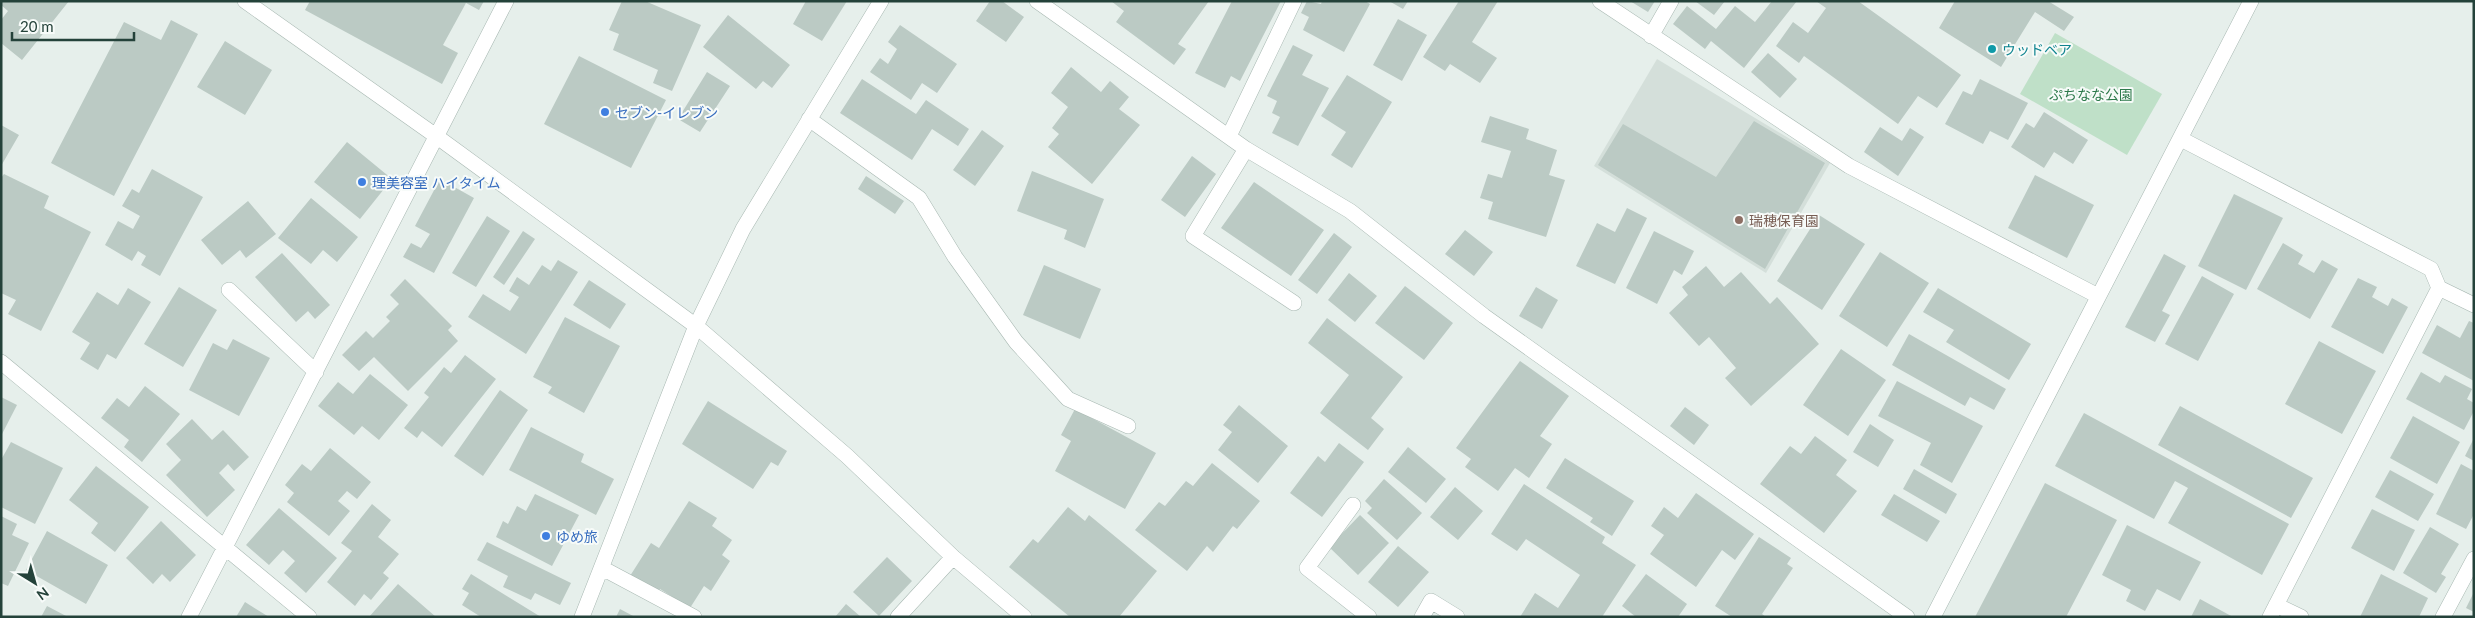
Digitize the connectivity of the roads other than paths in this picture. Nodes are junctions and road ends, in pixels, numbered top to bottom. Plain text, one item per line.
1 (245, 1) edge
2 (506, 1) edge
3 (881, 1) edge
4 (1037, 1) edge
5 (1294, 1) edge
6 (1600, 1) edge
7 (1670, 1) edge
8 (2251, 1) edge
9 (1651, 36) junction
10 (809, 119) junction
11 (436, 136) junction
12 (1229, 136) junction
13 (2181, 139) junction
14 (1246, 149) junction
15 (2439, 288) junction
16 (230, 290) dead end
17 (2098, 296) junction
18 (1294, 303) dead end
19 (2474, 305) edge
20 (696, 326) junction
21 (1, 362) edge
22 (316, 372) junction
23 (1128, 426) dead end
24 (1353, 505) dead end
25 (225, 547) junction
26 (953, 557) junction
27 (2474, 559) edge
28 (602, 568) junction
29 (2273, 611) edge
30 (189, 617) edge
31 (309, 617) edge
32 (582, 617) edge
33 (694, 617) edge
34 (898, 617) edge
35 (1024, 617) edge
36 (1369, 617) edge
37 (1422, 617) edge
38 (1457, 617) edge
39 (1907, 617) edge
40 (1933, 617) edge
41 (2301, 617) edge
42 (2443, 617) edge

1 - 11 street
2 - 11 street
3 - 10 street
4 - 12 street
5 - 12 street
6 - 9 street
7 - 9 street
8 - 13 street
9 - 17 street
10 - 20 street
10 - 23 street
11 - 20 street
11 - 22 street
12 - 14 street
13 - 15 street
13 - 17 street
14 - 18 street
14 - 39 street
15 - 19 street
15 - 29 street
16 - 22 street
17 - 40 street
20 - 26 street
20 - 28 street
21 - 25 street
22 - 25 street
24 - 36 street
25 - 30 street
25 - 31 street
26 - 34 street
26 - 35 street
27 - 42 street
28 - 32 street
28 - 33 street
29 - 41 street
37 - 38 street

